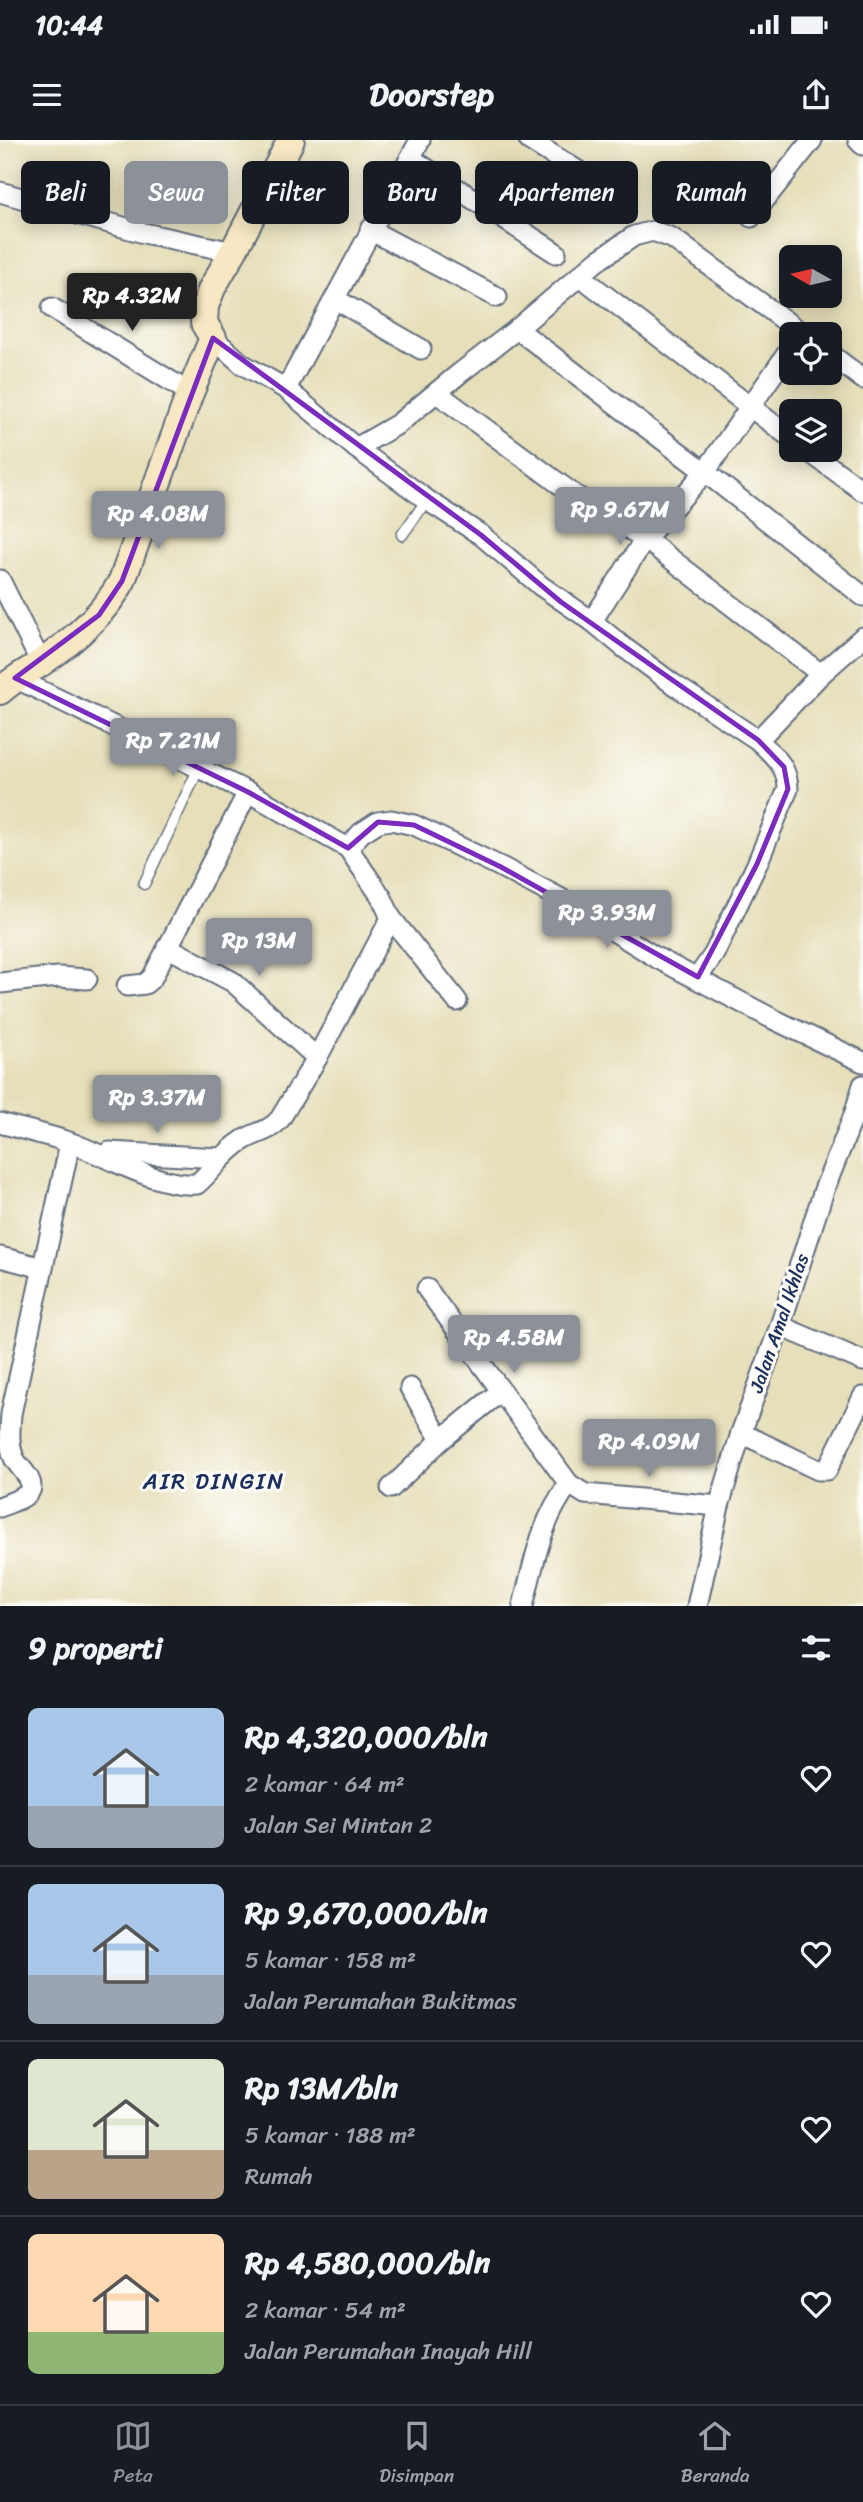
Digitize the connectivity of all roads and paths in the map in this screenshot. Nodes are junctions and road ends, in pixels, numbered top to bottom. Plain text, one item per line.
1 (291, 140) edge
2 (420, 140) edge
3 (529, 140) edge
4 (811, 140) edge
5 (858, 140) edge
6 (863, 145) edge
7 (410, 158) junction
8 (562, 161) edge
9 (771, 191) edge
10 (2, 199) edge
11 (370, 230) junction
12 (233, 252) junction
13 (556, 253) dead end
14 (580, 276) junction
15 (497, 297) dead end
16 (335, 299) junction
17 (52, 308) dead end
18 (780, 322) edge
19 (517, 329) junction
20 (213, 338) junction
21 (421, 349) dead end
22 (842, 363) edge
23 (779, 366) edge
24 (863, 379) edge
25 (286, 389) junction
26 (190, 393) junction
27 (437, 393) junction
28 (750, 408) junction
29 (779, 429) edge
30 (356, 448) junction
31 (823, 462) edge
32 (705, 471) junction
33 (863, 491) edge
34 (427, 500) junction
35 (402, 535) dead end
36 (645, 539) junction
37 (0, 580) edge
38 (863, 596) edge
39 (592, 621) junction
40 (863, 637) edge
41 (41, 663) junction
42 (821, 674) junction
43 (7, 684) edge
44 (758, 740) junction
45 (199, 768) junction
46 (248, 792) junction
47 (348, 848) junction
48 (144, 884) dead end
49 (390, 918) junction
50 (167, 947) junction
51 (698, 977) junction
52 (87, 979) dead end
53 (0, 982) edge
54 (127, 986) dead end
55 (457, 1001) dead end
56 (317, 1058) junction
57 (863, 1062) edge
58 (863, 1085) edge
59 (0, 1123) edge
60 (70, 1143) junction
61 (92, 1151) junction
62 (220, 1158) junction
63 (0, 1257) edge
64 (43, 1268) junction
65 (427, 1289) dead end
66 (779, 1326) junction
67 (863, 1361) edge
68 (9, 1384) edge
69 (410, 1388) dead end
70 (501, 1391) junction
71 (863, 1397) edge
72 (741, 1433) junction
73 (441, 1440) junction
74 (569, 1484) junction
75 (391, 1488) dead end
76 (719, 1506) junction
77 (0, 1507) edge
78 (523, 1606) edge
79 (698, 1606) edge

1 - 12 street
2 - 7 street
3 - 8 street
4 - 9 street
5 - 6 street
7 - 11 street
7 - 13 street
10 - 12 street
11 - 15 street
11 - 16 street
12 - 20 street
14 - 18 street
14 - 19 street
14 - 28 street
16 - 21 street
16 - 25 street
17 - 26 street
19 - 27 street
19 - 32 street
20 - 25 street
20 - 26 street
22 - 24 street
23 - 28 street
25 - 30 street
26 - 41 street
27 - 30 street
27 - 36 street
28 - 29 street
28 - 32 street
30 - 34 street
31 - 33 street
32 - 36 street
32 - 38 street
34 - 35 lane
34 - 39 street
36 - 39 street
36 - 42 street
37 - 41 street
39 - 44 street
40 - 42 street
41 - 43 street
42 - 44 street
43 - 45 street
44 - 51 street
45 - 46 street
45 - 48 lane
46 - 47 street
46 - 50 street
47 - 49 street
47 - 51 street
49 - 55 street
49 - 56 street
50 - 54 street
50 - 56 street
51 - 57 street
52 - 53 street
56 - 62 street
58 - 66 street, Jalan Amal Ikhlas
59 - 60 street
60 - 61 street
60 - 64 street
61 - 62 street
61 - 62 street
63 - 64 street
64 - 68 street
65 - 70 street
66 - 67 street
66 - 72 street, Jalan Amal Ikhlas
68 - 77 street
69 - 73 street
70 - 73 street
70 - 74 street
71 - 72 street
72 - 76 street, Jalan Amal Ikhlas
73 - 75 street
74 - 76 street
74 - 78 street
76 - 79 street, Jalan Amal Ikhlas

